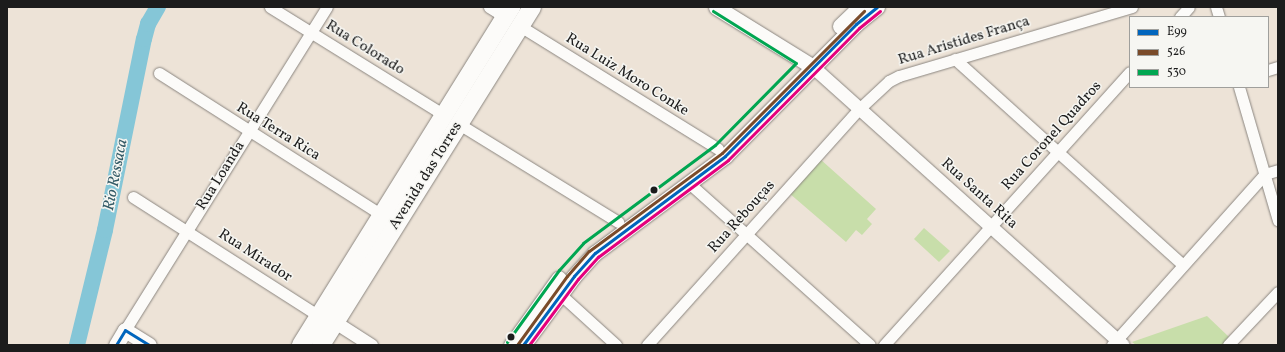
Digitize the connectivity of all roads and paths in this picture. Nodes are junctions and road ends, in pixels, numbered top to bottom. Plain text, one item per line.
1 (270, 7) edge
2 (327, 7) edge
3 (489, 7) edge
4 (532, 7) edge
5 (716, 7) edge
6 (860, 7) edge
7 (877, 7) edge
8 (1132, 7) edge
9 (1189, 7) edge
10 (1181, 16) edge
11 (512, 17) edge
12 (311, 32) junction
13 (955, 59) junction
14 (809, 65) junction
15 (159, 73) dead end
16 (1129, 73) edge
17 (1239, 88) edge
18 (859, 108) junction
19 (451, 119) junction
20 (250, 131) junction
21 (718, 149) junction
22 (1058, 152) junction
23 (1278, 170) edge
24 (1264, 174) junction
25 (690, 184) junction
26 (133, 196) dead end
27 (382, 215) junction
28 (1278, 220) edge
29 (618, 222) junction
30 (991, 227) junction
31 (187, 231) junction
32 (746, 234) junction
33 (1183, 265) junction
34 (1278, 292) edge
35 (560, 294) junction
36 (327, 319) junction
37 (125, 330) junction
38 (1117, 343) edge
39 (116, 345) edge
40 (149, 345) edge
41 (301, 345) edge
42 (321, 345) edge
43 (371, 345) edge
44 (511, 345) edge
45 (523, 345) edge
46 (616, 345) edge
47 (647, 345) edge
48 (870, 345) edge
49 (884, 345) edge
50 (1228, 345) edge

1 - 12 street, Rua Colorado
2 - 12 street, Rua Loanda
3 - 11 street, Rua Luiz Moro Conke
4 - 11 highway, Avenida das Torres
5 - 14 main road
6 - 14 main road
7 - 14 main road
8 - 13 street, Rua Aristides França
9 - 10 street
11 - 19 highway, Avenida das Torres
11 - 21 street, Rua Luiz Moro Conke
12 - 19 street, Rua Colorado
12 - 20 street, Rua Loanda
13 - 18 street, Rua Aristides França
13 - 22 street
14 - 18 street, Rua Santa Rita
14 - 21 main road
14 - 25 main road
15 - 20 street, Rua Terra Rica
16 - 22 street, Rua Coronel Quadros
17 - 24 street
18 - 30 street, Rua Santa Rita
18 - 32 street, Rua Rebouças
19 - 27 highway, Avenida das Torres
19 - 29 street, Rua Colorado
19 - 36 highway, Avenida das Torres
20 - 27 street, Rua Terra Rica
20 - 31 street, Rua Loanda
21 - 29 main road
22 - 30 street, Rua Coronel Quadros
22 - 33 street
23 - 24 street
24 - 28 street
24 - 33 street
25 - 32 street
25 - 35 main road
26 - 31 street, Rua Mirador
27 - 36 highway, Avenida das Torres
29 - 44 main road
30 - 38 street, Rua Santa Rita
30 - 49 street, Rua Coronel Quadros
31 - 36 street, Rua Mirador
31 - 37 street, Rua Loanda
32 - 47 street, Rua Rebouças
32 - 48 street
33 - 38 street
34 - 50 street
35 - 45 main road
35 - 46 street
36 - 41 highway, Avenida das Torres
36 - 42 highway, Avenida das Torres
36 - 43 street, Rua Mirador
37 - 39 main road, Rua Loanda
37 - 40 main road

